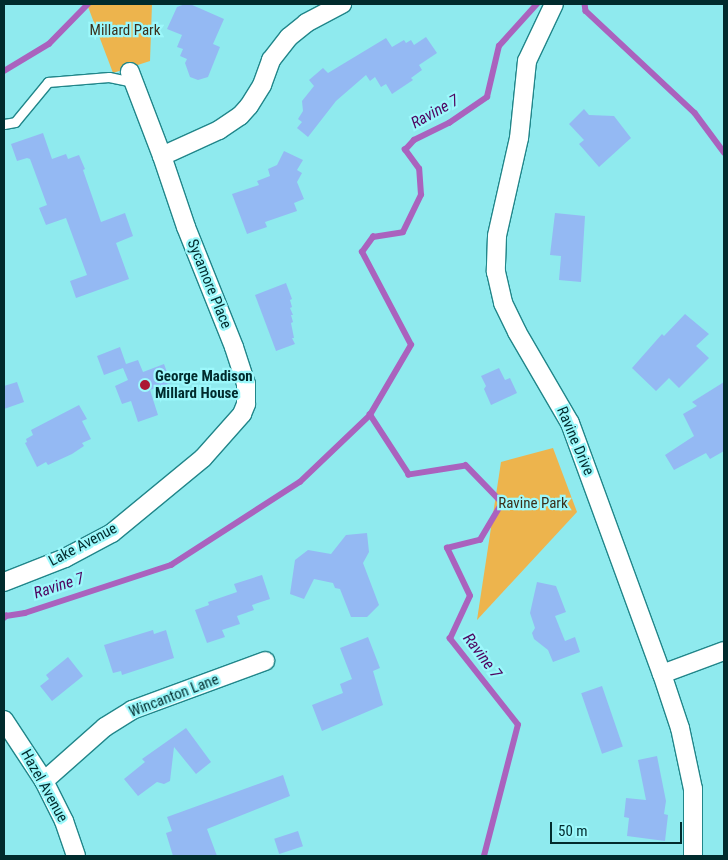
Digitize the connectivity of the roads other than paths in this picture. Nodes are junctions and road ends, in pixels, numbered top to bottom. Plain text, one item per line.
1 (342, 4) edge
2 (554, 4) edge
3 (132, 77) joint
4 (4, 124) edge
5 (162, 156) junction
6 (180, 479) joint
7 (4, 582) edge
8 (724, 651) edge
9 (266, 661) dead end
10 (662, 674) junction
11 (4, 720) edge
12 (44, 781) junction
13 (76, 856) edge
14 (692, 856) edge

1 - 5 street
2 - 10 street, Ravine Drive
3 - 4 lane
3 - 5 street, Sycamore Place
5 - 6 street, Sycamore Place
6 - 7 street, Lake Avenue
8 - 10 street
9 - 12 street, Wincanton Lane
10 - 14 street, Ravine Drive
11 - 12 street, Hazel Avenue
12 - 13 street, Hazel Avenue

